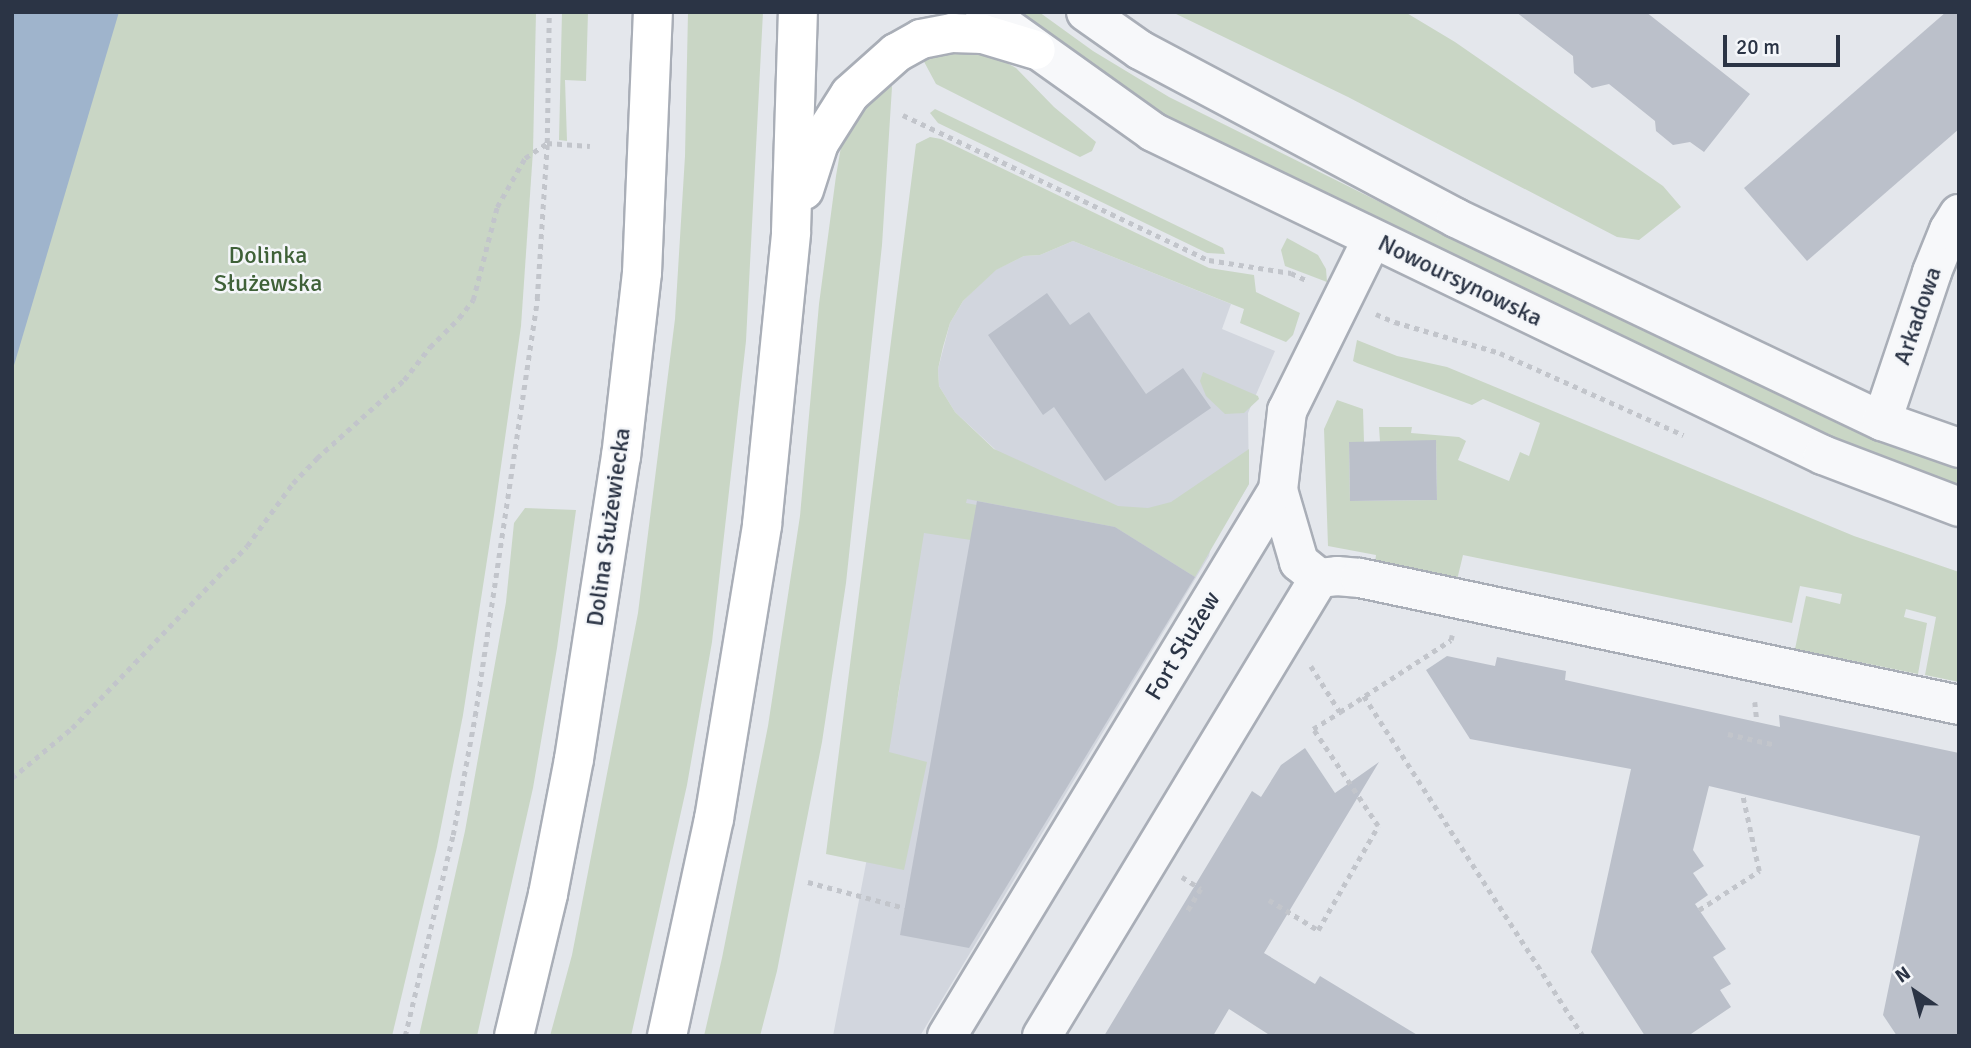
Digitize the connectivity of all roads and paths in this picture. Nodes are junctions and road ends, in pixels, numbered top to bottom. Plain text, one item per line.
1 (549, 12) edge
2 (653, 12) edge
3 (798, 12) edge
4 (985, 12) edge
5 (1086, 12) edge
6 (1036, 50) junction
7 (903, 114) dead end
8 (547, 143) junction
9 (590, 146) dead end
10 (1959, 214) edge
11 (791, 232) junction
12 (1372, 239) junction
13 (1313, 284) dead end
14 (1371, 311) dead end
15 (1882, 421) junction
16 (1686, 436) dead end
17 (1959, 448) edge
18 (1278, 490) junction
19 (1959, 507) edge
20 (1319, 578) junction
21 (1453, 630) dead end
22 (1310, 665) dead end
23 (1364, 696) junction
24 (1959, 705) edge
25 (1340, 712) junction
26 (1727, 734) dead end
27 (1776, 745) dead end
28 (12, 778) edge
29 (1742, 793) dead end
30 (1180, 876) dead end
31 (808, 882) dead end
32 (1269, 900) dead end
33 (905, 908) dead end
34 (1699, 909) dead end
35 (1188, 911) dead end
36 (405, 1036) edge
37 (514, 1036) edge
38 (667, 1036) edge
39 (947, 1036) edge
40 (1042, 1036) edge
41 (1583, 1036) edge

1 - 8 path
2 - 37 main road, Dolina Służewiecka
3 - 11 main road
4 - 6 street, Nowoursynowska
5 - 15 street
6 - 11 main road
6 - 12 street, Nowoursynowska
7 - 13 path
8 - 9 path
8 - 28 path
8 - 36 path
10 - 15 street, Arkadowa
11 - 38 main road
12 - 18 street, Fort Służew
12 - 19 street, Nowoursynowska
14 - 16 path
15 - 17 street
18 - 20 street
18 - 39 street, Fort Służew
20 - 24 street
20 - 40 street
21 - 23 path
22 - 25 path
23 - 25 path
23 - 41 path
25 - 32 path
26 - 27 path
29 - 34 path
30 - 35 path
31 - 33 path

